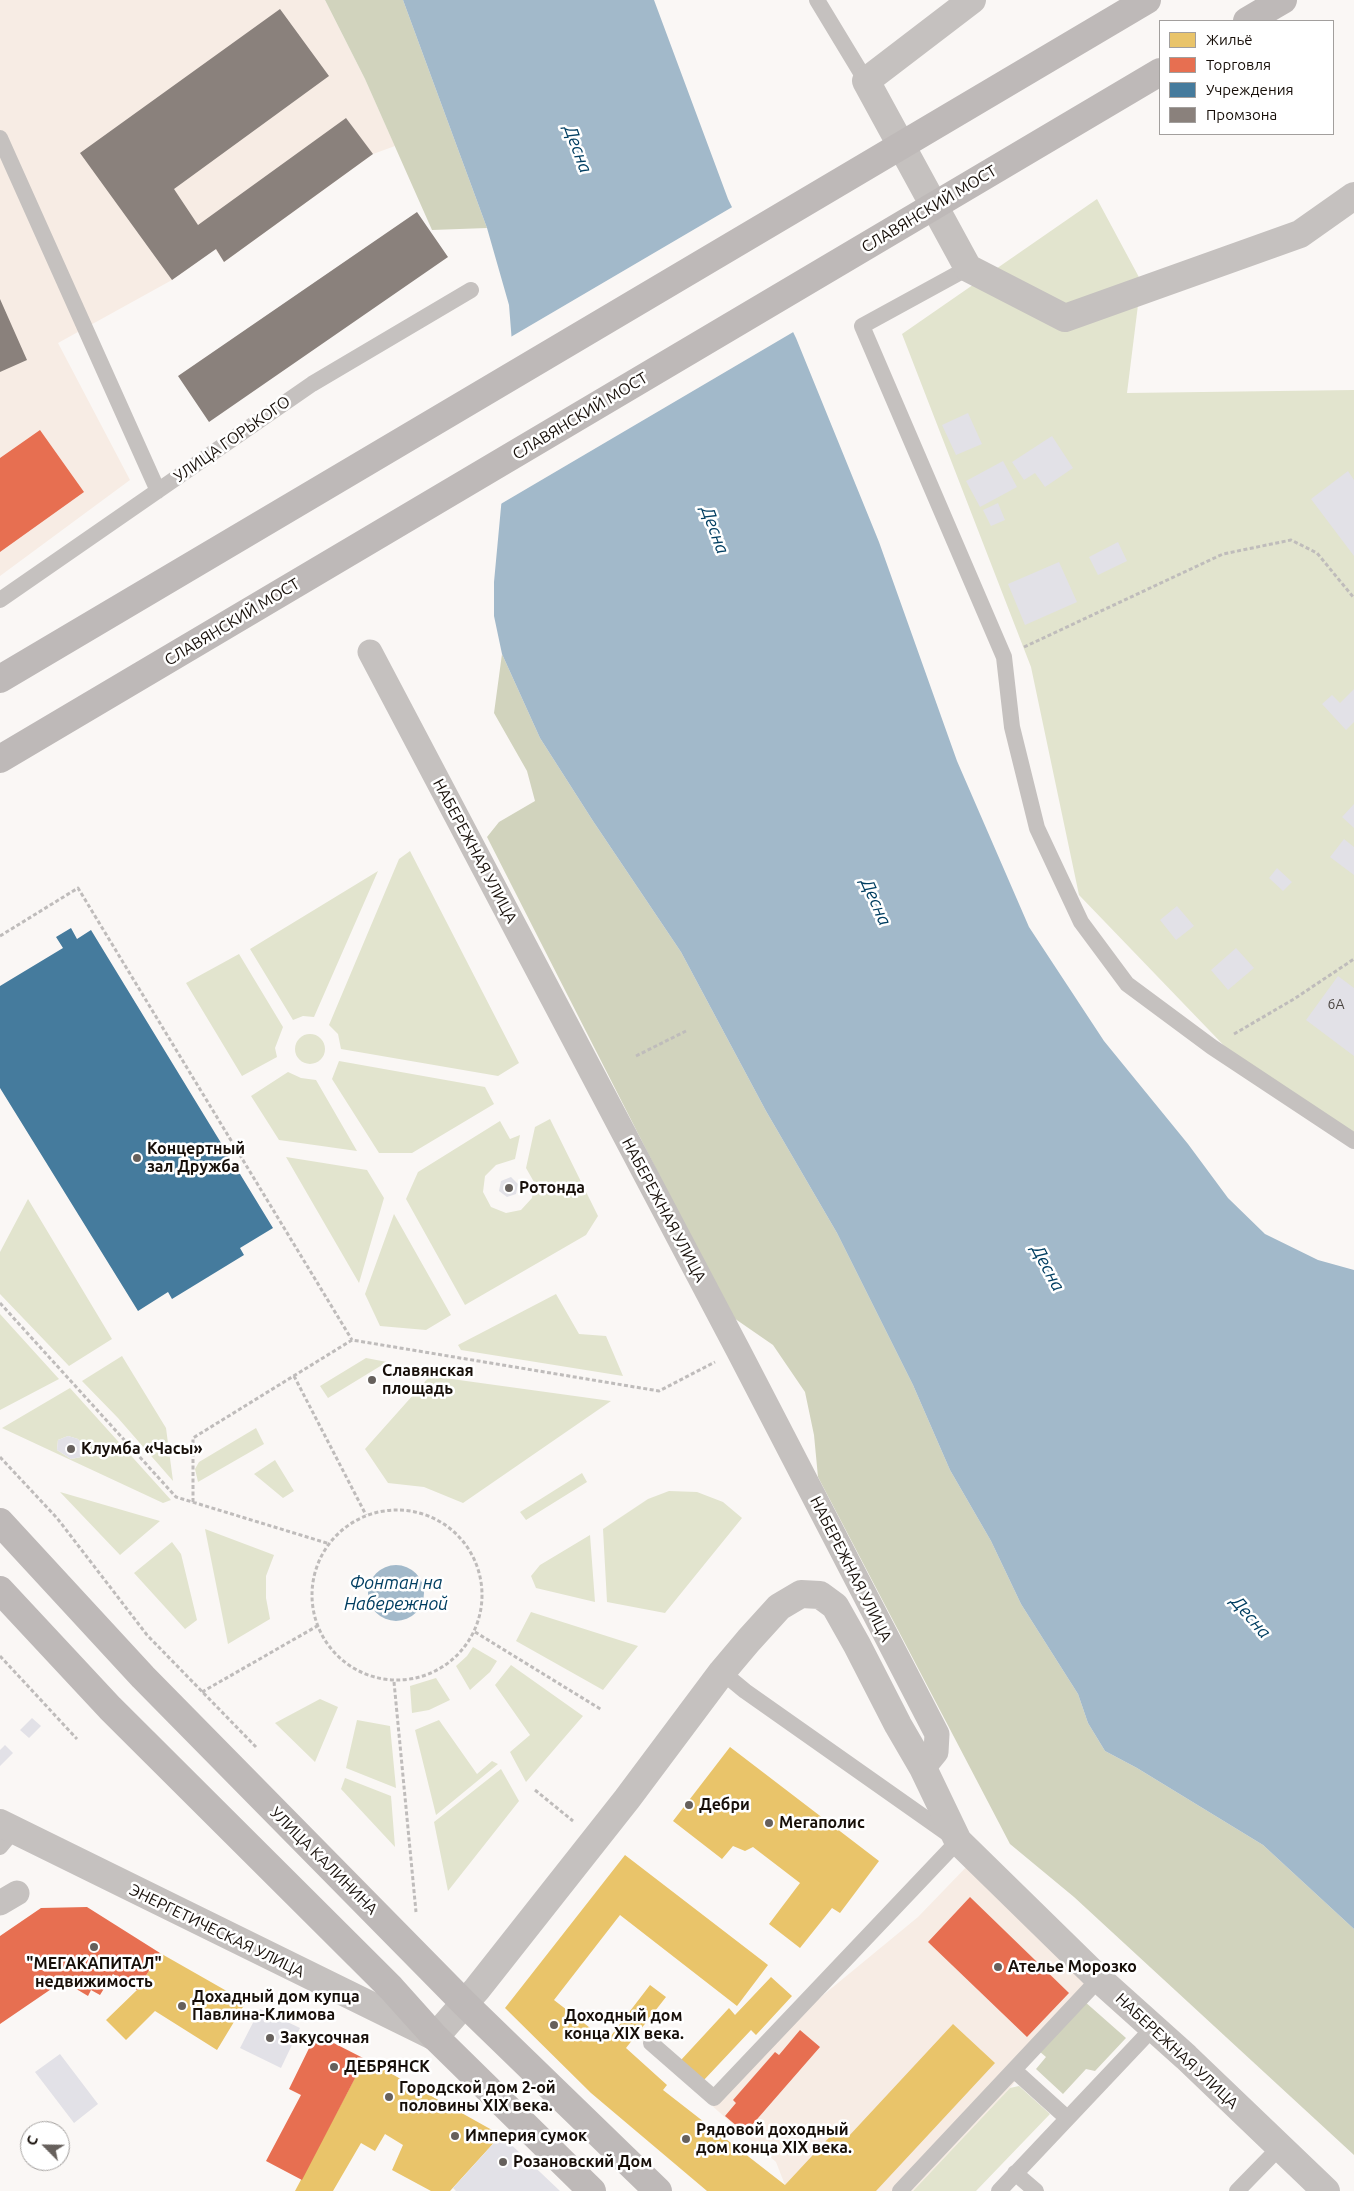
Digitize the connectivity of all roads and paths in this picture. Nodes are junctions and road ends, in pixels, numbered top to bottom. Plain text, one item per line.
1 (817, 0) edge
2 (972, 0) edge
3 (1147, 0) edge
4 (1283, 0) edge
5 (1249, 20) edge
6 (1159, 73) edge
7 (866, 81) junction
8 (0, 138) edge
9 (1354, 196) edge
10 (968, 268) junction
11 (471, 290) dead end
12 (158, 491) junction
13 (1354, 598) edge
14 (0, 600) edge
15 (370, 652) dead end
16 (1004, 657) junction
17 (0, 679) edge
18 (0, 759) edge
19 (0, 936) edge
20 (1354, 958) edge
21 (686, 1031) dead end
22 (1212, 1047) junction
23 (636, 1056) dead end
24 (1354, 1141) edge
25 (0, 1303) edge
26 (352, 1340) junction
27 (738, 1350) junction
28 (294, 1376) junction
29 (0, 1457) edge
30 (194, 1502) junction
31 (366, 1516) junction
32 (0, 1522) edge
33 (330, 1544) junction
34 (0, 1590) edge
35 (319, 1625) junction
36 (474, 1632) junction
37 (0, 1656) edge
38 (722, 1672) junction
39 (394, 1682) junction
40 (202, 1692) junction
41 (602, 1710) dead end
42 (77, 1740) dead end
43 (257, 1749) dead end
44 (923, 1768) junction
45 (5, 1833) edge
46 (958, 1841) junction
47 (409, 1904) dead end
48 (416, 1912) junction
49 (421, 1918) dead end
50 (1099, 1979) junction
51 (464, 2003) junction
52 (1153, 2028) junction
53 (434, 2037) junction
54 (651, 2043) dead end
55 (1014, 2070) junction
56 (1066, 2118) junction
57 (1280, 2147) junction
58 (1016, 2173) junction
59 (592, 2191) edge
60 (658, 2191) edge
61 (900, 2191) edge
62 (999, 2191) edge
63 (1036, 2191) edge
64 (1237, 2191) edge
65 (1326, 2191) edge

1 - 7 lane
2 - 7 street
3 - 17 main road
4 - 5 main road
6 - 18 main road, СЛАВЯНСКИЙ МОСТ
7 - 10 street
8 - 12 lane
9 - 10 street
10 - 16 lane
11 - 12 lane, УЛИЦА ГОРЬКОГО
12 - 14 lane, УЛИЦА ГОРЬКОГО
13 - 16 path
15 - 27 street, НАБЕРЕЖНАЯ УЛИЦА
16 - 22 lane
19 - 26 path
20 - 22 path
21 - 23 path
22 - 24 lane
25 - 30 path
26 - 27 path
26 - 28 path
27 - 44 street, НАБЕРЕЖНАЯ УЛИЦА
28 - 30 path
28 - 31 path
29 - 40 path
30 - 33 path
31 - 33 path
31 - 36 path
32 - 51 main road, УЛИЦА КАЛИНИНА
33 - 35 path
34 - 53 main road
35 - 39 path
35 - 40 path
36 - 39 path
36 - 41 path
37 - 42 path
38 - 44 street, НАБЕРЕЖНАЯ УЛИЦА
38 - 46 lane
38 - 51 street
39 - 48 path
40 - 43 path
44 - 46 street, НАБЕРЕЖНАЯ УЛИЦА
45 - 53 street, ЭНЕРГЕТИЧЕСКАЯ УЛИЦА
46 - 50 street, НАБЕРЕЖНАЯ УЛИЦА
46 - 54 lane
47 - 48 path
48 - 49 path
50 - 52 street, НАБЕРЕЖНАЯ УЛИЦА
50 - 55 lane
51 - 53 street
51 - 60 main road, УЛИЦА КАЛИНИНА
52 - 56 lane
52 - 57 street, НАБЕРЕЖНАЯ УЛИЦА
53 - 59 main road
55 - 56 lane
55 - 61 lane
56 - 58 lane
57 - 64 lane
57 - 65 street, НАБЕРЕЖНАЯ УЛИЦА
58 - 62 lane
58 - 63 lane

